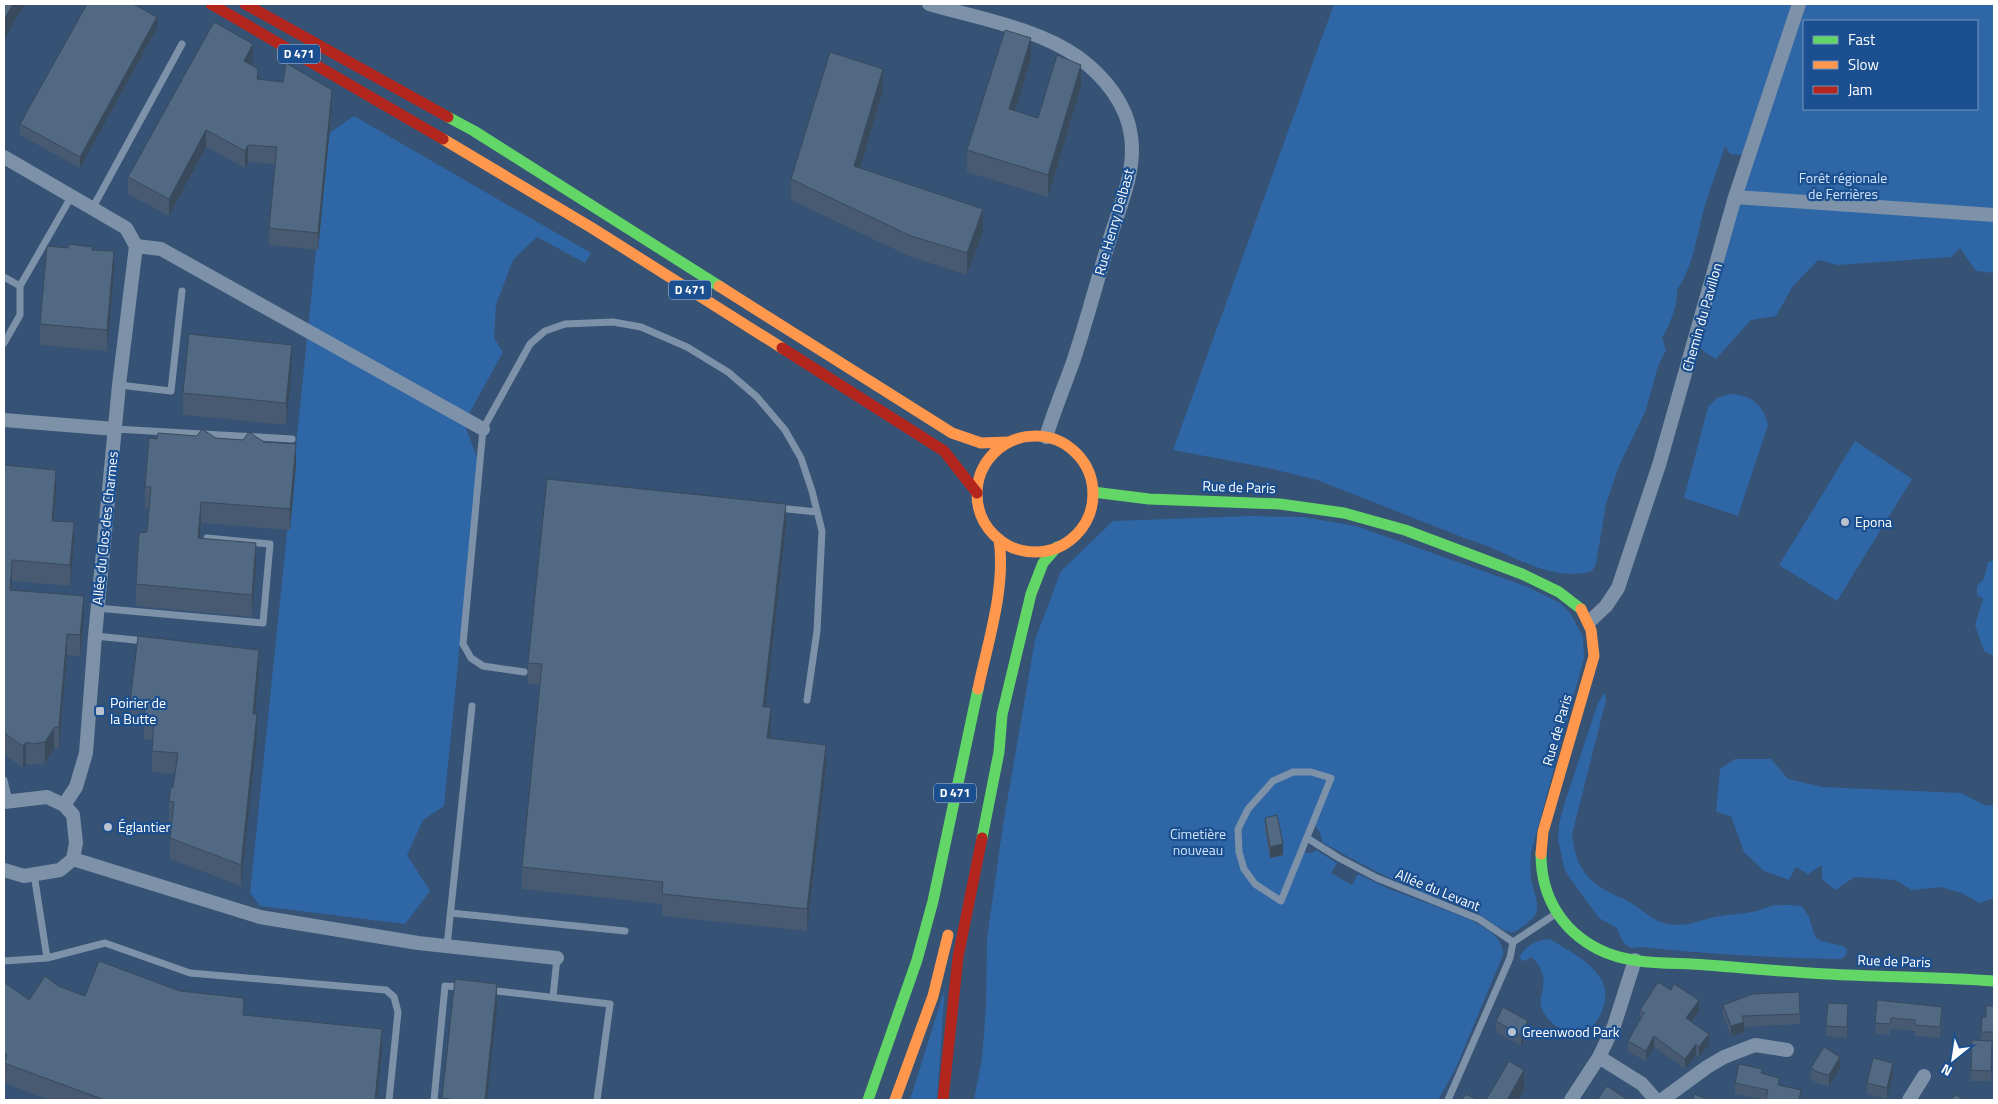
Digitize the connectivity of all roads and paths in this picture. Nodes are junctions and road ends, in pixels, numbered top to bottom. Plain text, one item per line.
1 (211, 4) edge
2 (245, 4) edge
3 (929, 4) edge
4 (1799, 4) edge
5 (182, 44) dead end
6 (4, 157) edge
7 (71, 197) junction
8 (1735, 197) junction
9 (92, 209) junction
10 (1994, 215) edge
11 (136, 246) junction
12 (4, 277) edge
13 (20, 286) junction
14 (182, 291) dead end
15 (4, 344) edge
16 (119, 385) junction
17 (4, 420) edge
18 (115, 430) junction
19 (483, 430) junction
20 (1046, 437) junction
21 (292, 439) dead end
22 (1008, 442) junction
23 (1093, 492) junction
24 (977, 493) junction
25 (768, 506) edge
26 (817, 512) junction
27 (207, 538) edge
28 (999, 539) junction
29 (1057, 548) junction
30 (98, 608) junction
31 (1589, 622) junction
32 (95, 636) junction
33 (152, 641) edge
34 (524, 672) dead end
35 (807, 700) dead end
36 (472, 706) dead end
37 (1002, 715) junction
38 (4, 780) edge
39 (6, 802) edge
40 (64, 804) junction
41 (1307, 838) junction
42 (967, 854) dead end
43 (73, 859) junction
44 (4, 870) edge
45 (34, 874) junction
46 (451, 913) junction
47 (1556, 914) junction
48 (951, 922) dead end
49 (625, 931) dead end
50 (1513, 942) junction
51 (448, 946) junction
52 (46, 958) junction
53 (557, 958) joint
54 (1635, 960) junction
55 (4, 961) edge
56 (1994, 982) edge
57 (475, 989) edge
58 (484, 990) edge
59 (553, 997) junction
60 (1787, 1050) dead end
61 (1600, 1057) junction
62 (1924, 1076) dead end
63 (388, 1100) edge
64 (434, 1100) edge
65 (597, 1100) edge
66 (868, 1100) edge
67 (895, 1100) edge
68 (943, 1100) edge
69 (1448, 1100) edge
70 (1571, 1100) edge
71 (1656, 1100) edge
72 (1662, 1100) edge
73 (1909, 1100) edge

1 - 24 main road, D 471
2 - 22 main road, D 471
3 - 20 street, Rue Henry Delbast
4 - 8 street, Chemin du Pavillon
5 - 9 lane
6 - 7 street
7 - 9 street
7 - 13 lane
8 - 10 street
8 - 31 street, Chemin du Pavillon
9 - 11 street
11 - 16 street, Allée du Clos des Charmes
11 - 19 street
12 - 13 lane
13 - 15 lane
14 - 16 lane
16 - 18 street, Allée du Clos des Charmes
17 - 18 street
18 - 21 lane
18 - 30 street, Allée du Clos des Charmes
19 - 26 lane
19 - 34 lane
20 - 22 main road
20 - 23 main road
22 - 24 main road
23 - 29 main road
23 - 31 main road, Rue de Paris
24 - 28 main road
25 - 26 lane
26 - 35 lane
27 - 30 lane
28 - 29 main road
28 - 66 main road, D 471
29 - 37 main road, D 471
30 - 32 street, Allée du Clos des Charmes
31 - 47 main road, Rue de Paris
32 - 33 lane
32 - 40 street, Allée du Clos des Charmes
36 - 46 lane
37 - 42 main road, D 471
37 - 68 main road
38 - 39 lane
39 - 40 street
40 - 43 street
41 - 41 lane
41 - 50 lane, Allée du Levant
43 - 45 street
43 - 51 street
44 - 45 street
45 - 52 lane
46 - 49 lane
46 - 51 lane
47 - 50 lane
47 - 54 main road, Rue de Paris
48 - 67 main road
50 - 69 lane
51 - 53 street
52 - 55 lane
52 - 63 lane
53 - 59 lane
54 - 56 main road, Rue de Paris
54 - 61 street
57 - 64 lane
58 - 59 lane
59 - 65 lane
60 - 72 street
61 - 70 street
61 - 71 street
62 - 73 street

